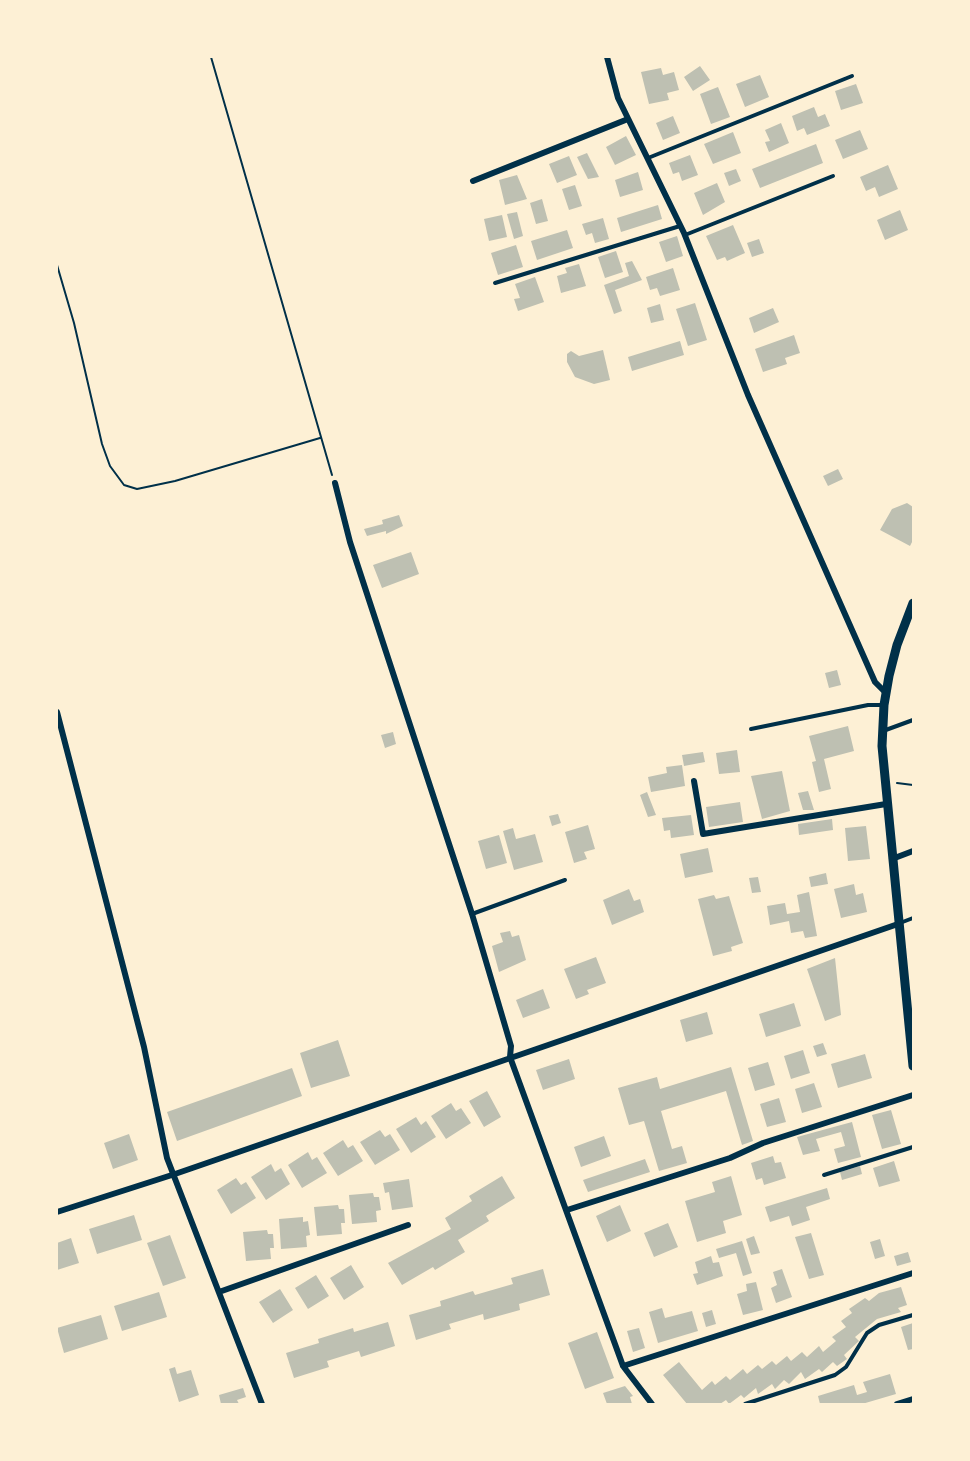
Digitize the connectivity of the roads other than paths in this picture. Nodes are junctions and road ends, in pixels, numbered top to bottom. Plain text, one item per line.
1 (607, 57) edge
2 (852, 76) dead end
3 (628, 119) junction
4 (647, 158) junction
5 (833, 176) dead end
6 (473, 181) dead end
7 (681, 226) junction
8 (685, 235) junction
9 (495, 283) dead end
10 (335, 483) road end
11 (913, 603) edge
12 (885, 692) junction
13 (884, 705) junction
14 (57, 712) edge
15 (913, 720) edge
16 (752, 729) dead end
17 (883, 731) junction
18 (694, 781) dead end
19 (886, 804) junction
20 (913, 851) edge
21 (892, 859) junction
22 (565, 880) dead end
23 (472, 914) junction
24 (913, 918) edge
25 (898, 924) junction
26 (908, 974) edge
27 (912, 1049) edge
28 (510, 1057) junction
29 (913, 1066) edge
30 (913, 1095) edge
31 (913, 1147) edge
32 (175, 1174) junction
33 (824, 1175) dead end
34 (567, 1210) junction
35 (57, 1212) edge
36 (408, 1225) dead end
37 (913, 1273) edge
38 (219, 1293) junction
39 (913, 1315) edge
40 (623, 1366) junction
41 (913, 1399) edge
42 (262, 1404) edge
43 (652, 1404) edge
44 (745, 1404) edge
45 (897, 1404) edge

1 - 3 street
2 - 4 lane
3 - 4 street
3 - 6 street
4 - 7 street
5 - 8 lane
7 - 8 street
7 - 9 lane
8 - 12 street
10 - 23 street
11 - 12 street
12 - 13 street
13 - 16 lane
13 - 17 street
14 - 32 street
15 - 17 lane
17 - 19 street
18 - 19 street
19 - 21 street
20 - 21 street
21 - 25 street
22 - 23 lane
23 - 28 street
24 - 25 lane
25 - 26 street
25 - 28 street
26 - 27 street
27 - 29 street
28 - 32 street
28 - 34 street
30 - 34 street
31 - 33 lane
32 - 35 street
32 - 38 street
34 - 40 street
36 - 38 street
37 - 40 street
38 - 42 street
39 - 44 lane
40 - 43 street
41 - 45 street

